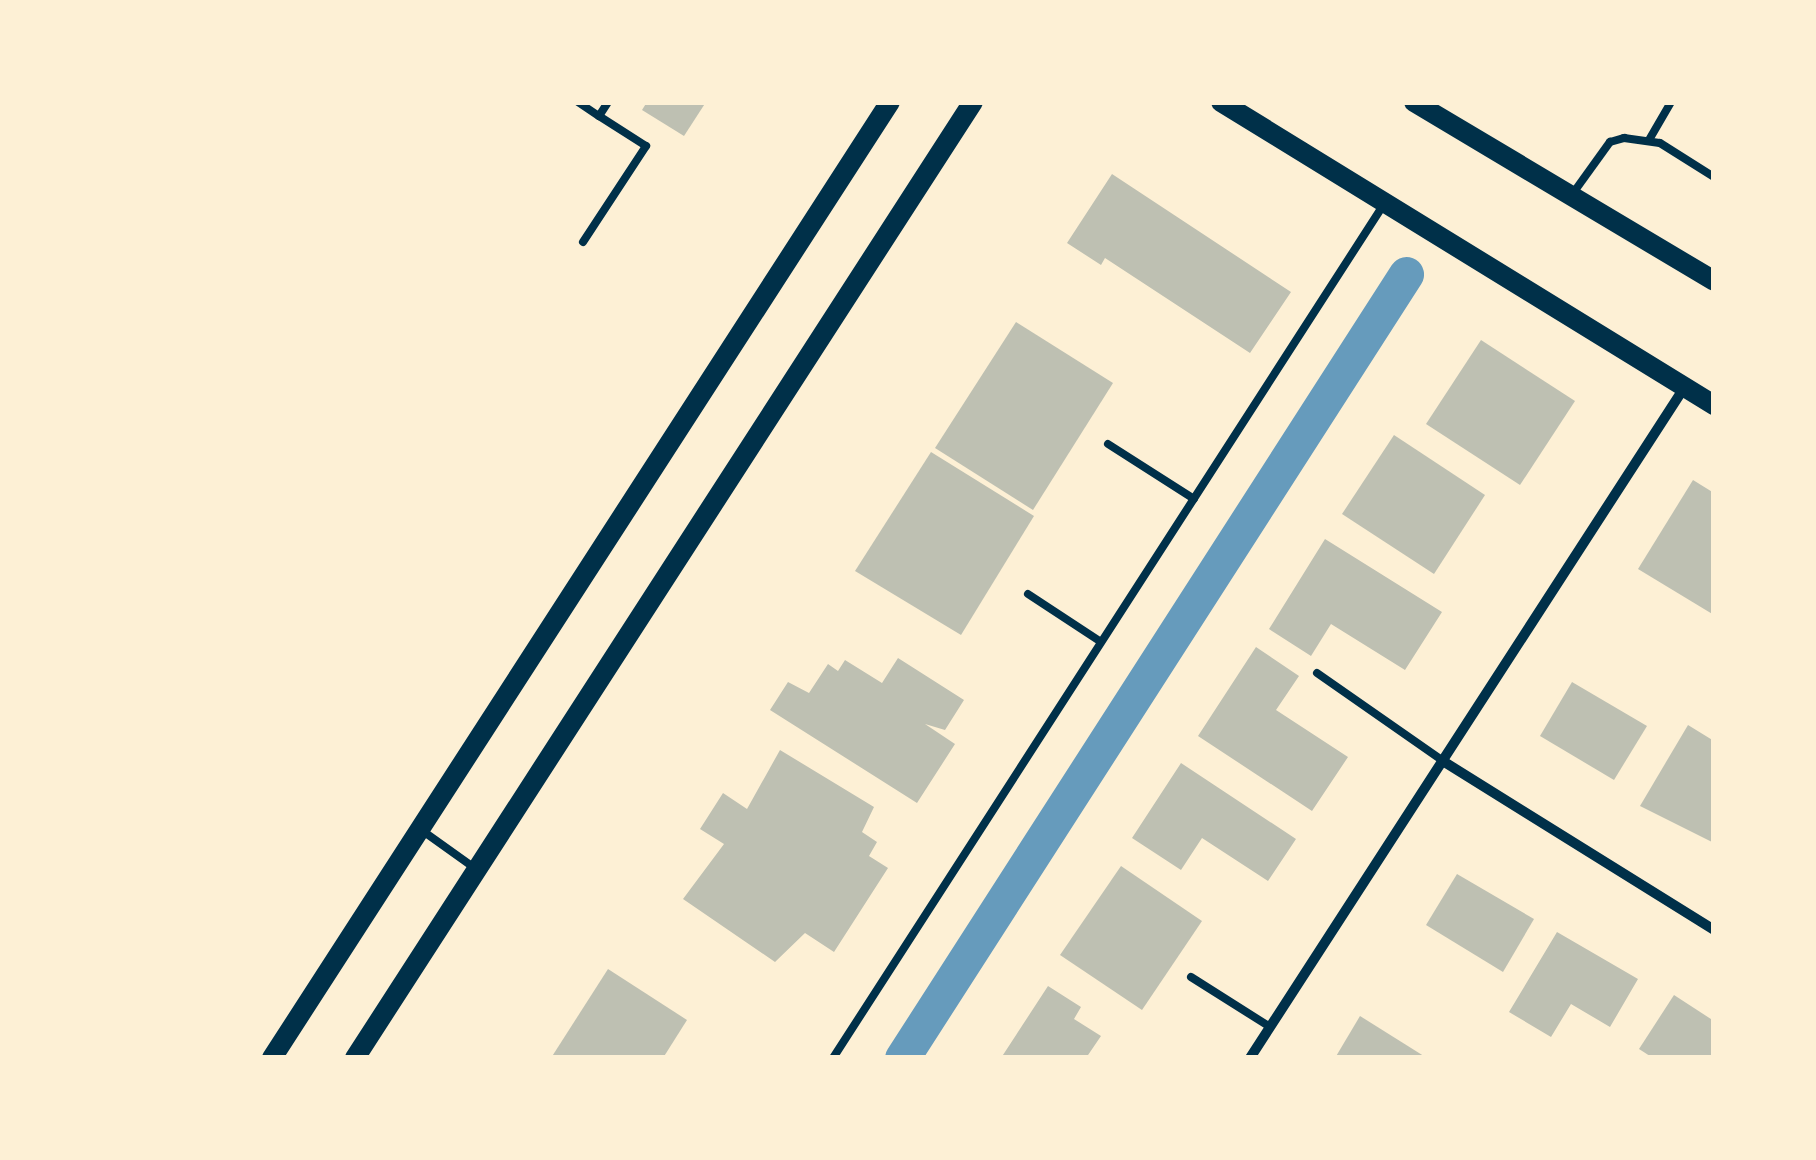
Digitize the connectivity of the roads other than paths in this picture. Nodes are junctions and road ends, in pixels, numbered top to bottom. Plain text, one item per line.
1 (578, 102) edge
2 (608, 102) edge
3 (890, 102) edge
4 (973, 102) edge
5 (1221, 102) edge
6 (1414, 102) edge
7 (1671, 102) edge
8 (599, 116) junction
9 (1649, 140) junction
10 (1714, 176) edge
11 (1571, 196) junction
12 (1385, 203) junction
13 (582, 242) dead end
14 (1714, 281) edge
15 (1685, 387) junction
16 (1714, 404) edge
17 (1108, 444) dead end
18 (1194, 499) junction
19 (1028, 594) dead end
20 (1101, 642) junction
21 (1317, 673) dead end
22 (1446, 763) junction
23 (420, 829) junction
24 (477, 870) junction
25 (1714, 930) edge
26 (1192, 978) dead end
27 (1270, 1027) junction
28 (272, 1058) edge
29 (355, 1058) edge
30 (833, 1058) edge
31 (1250, 1058) edge

1 - 8 lane
2 - 8 lane
3 - 23 main road
4 - 24 main road
5 - 12 main road
6 - 11 main road
7 - 9 lane
8 - 13 lane
9 - 10 lane
9 - 11 lane
11 - 14 main road
12 - 15 main road
12 - 18 lane
15 - 16 main road
15 - 22 street
17 - 18 lane
18 - 20 lane
19 - 20 lane
20 - 30 lane
21 - 22 lane
22 - 25 street
22 - 27 street
23 - 24 lane
23 - 28 main road
24 - 29 main road
26 - 27 lane
27 - 31 street

